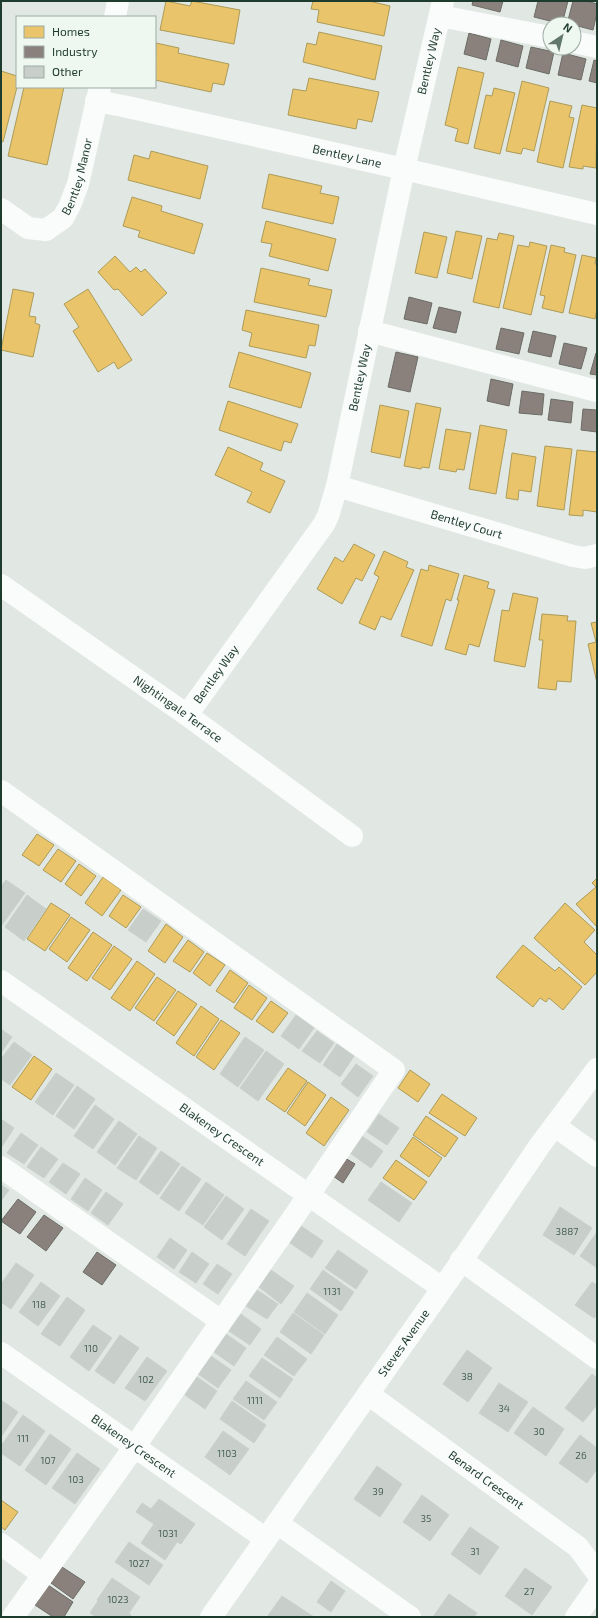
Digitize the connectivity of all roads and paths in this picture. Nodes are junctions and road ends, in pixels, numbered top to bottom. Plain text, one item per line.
1 (118, 1) edge
2 (442, 8) edge
3 (115, 16) edge
4 (542, 35) edge
5 (582, 44) edge
6 (597, 47) edge
7 (98, 94) edge
8 (404, 169) junction
9 (1, 209) edge
10 (597, 214) edge
11 (369, 331) junction
12 (597, 391) edge
13 (337, 486) junction
14 (597, 556) edge
15 (1, 585) edge
16 (187, 714) junction
17 (1, 791) edge
18 (352, 836) dead end
19 (1, 981) edge
20 (597, 1070) edge
21 (555, 1126) junction
22 (597, 1156) edge
23 (1, 1167) edge
24 (308, 1195) junction
25 (461, 1260) junction
26 (442, 1288) junction
27 (221, 1321) junction
28 (1, 1353) edge
29 (597, 1358) edge
30 (368, 1394) junction
31 (135, 1446) junction
32 (271, 1531) junction
33 (1, 1544) edge
34 (597, 1573) edge
35 (43, 1575) junction
36 (597, 1587) edge
37 (13, 1617) edge
38 (211, 1617) edge
39 (410, 1617) edge
40 (576, 1617) edge

1 - 3 street
2 - 4 street
2 - 8 street, Bentley Way
5 - 6 street
7 - 8 street, Bentley Lane
7 - 9 street, Bentley Manor
8 - 10 street, Bentley Lane
8 - 11 street, Bentley Way
11 - 12 street
11 - 13 street, Bentley Way
13 - 14 street, Bentley Court
13 - 16 street, Bentley Way
15 - 16 street, Nightingale Terrace
16 - 18 street, Nightingale Terrace
17 - 24 street
19 - 24 street, Blakeney Crescent
20 - 21 street, Steves Avenue
21 - 22 street
21 - 25 street, Steves Avenue
23 - 27 street
24 - 26 street, Blakeney Crescent
24 - 27 street
25 - 26 street, Steves Avenue
25 - 29 street
26 - 30 street, Steves Avenue
27 - 31 street
28 - 31 street, Blakeney Crescent
30 - 32 street, Steves Avenue
30 - 34 street, Benard Crescent
31 - 32 street, Blakeney Crescent
31 - 35 street
32 - 38 street, Steves Avenue
32 - 39 street, Blakeney Crescent
33 - 35 street
35 - 37 street
36 - 40 street

